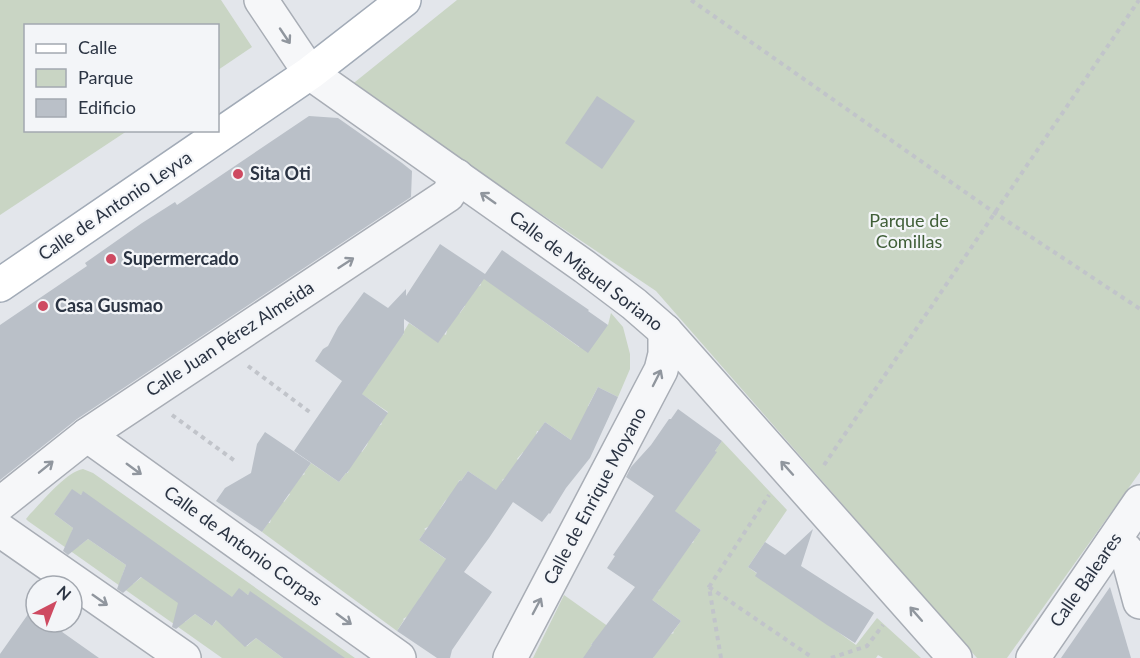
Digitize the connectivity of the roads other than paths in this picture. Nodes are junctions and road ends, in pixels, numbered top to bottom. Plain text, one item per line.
1 (261, 0) edge
2 (404, 0) edge
3 (310, 73) junction
4 (457, 176) junction
5 (0, 285) edge
6 (665, 330) junction
7 (87, 435) junction
8 (1140, 502) edge
9 (0, 504) edge
10 (0, 530) edge
11 (1113, 542) junction
12 (1140, 602) edge
13 (184, 658) edge
14 (399, 658) edge
15 (510, 658) edge
16 (955, 658) edge
17 (1033, 658) edge

1 -> 3 street, Calle de Miguel Soriano
2 - 3 main road, Calle de Antonio Leyva
3 - 4 street, Calle de Miguel Soriano
3 - 5 main road, Calle de Antonio Leyva
6 -> 4 street, Calle de Miguel Soriano
7 -> 4 street, Calle Juan Pérez Almeida
15 -> 6 street, Calle de Enrique Moyano
16 -> 6 street, Calle de Miguel Soriano
9 -> 7 street, Calle Juan Pérez Almeida
7 -> 14 street, Calle de Antonio Corpas
8 - 11 street, Calle Baleares
10 -> 13 street
11 - 12 street
11 - 17 street, Calle Baleares

